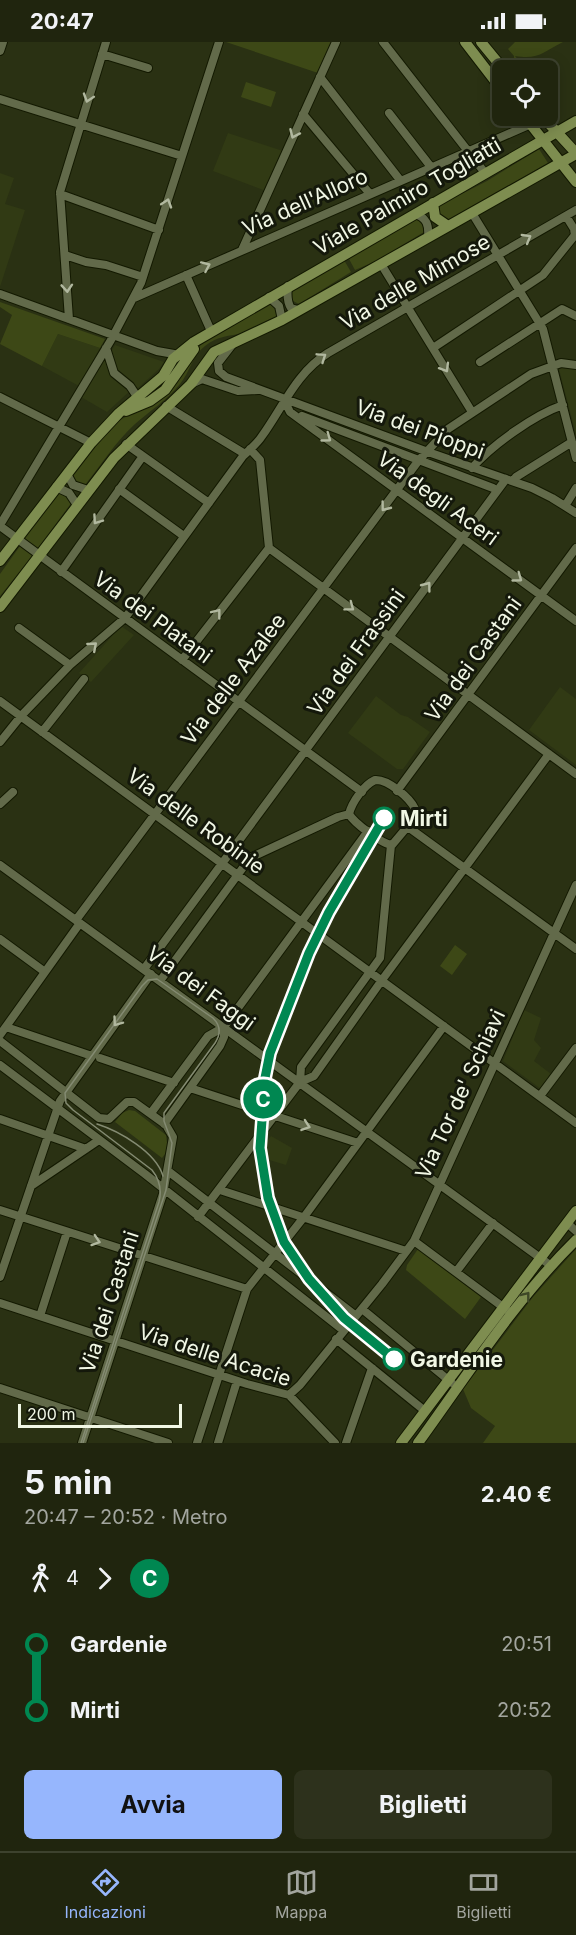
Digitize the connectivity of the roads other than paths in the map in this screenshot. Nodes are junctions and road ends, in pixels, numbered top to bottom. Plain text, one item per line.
1 (3, 42) edge
2 (106, 42) edge
3 (219, 42) edge
4 (336, 42) edge
5 (383, 42) edge
6 (465, 42) edge
7 (481, 42) edge
8 (0, 51) edge
9 (102, 54) junction
10 (496, 60) edge
11 (148, 68) dead end
12 (320, 77) junction
13 (492, 77) edge
14 (0, 99) edge
15 (389, 113) dead end
16 (303, 114) junction
17 (576, 121) edge
18 (80, 124) junction
19 (516, 126) edge
20 (533, 126) edge
21 (551, 126) edge
22 (557, 132) junction
23 (544, 139) junction
24 (468, 151) junction
25 (576, 153) edge
26 (182, 156) junction
27 (561, 163) junction
28 (431, 167) junction
29 (485, 173) junction
30 (400, 180) junction
31 (576, 182) edge
32 (60, 194) junction
33 (370, 194) junction
34 (433, 203) junction
35 (576, 210) edge
36 (472, 213) junction
37 (415, 214) junction
38 (566, 216) junction
39 (448, 226) junction
40 (159, 230) junction
41 (428, 237) junction
42 (242, 250) junction
43 (65, 255) junction
44 (498, 255) junction
45 (381, 264) junction
46 (186, 275) junction
47 (144, 277) junction
48 (288, 286) junction
49 (520, 290) junction
50 (0, 294) edge
51 (269, 297) junction
52 (134, 298) junction
53 (407, 306) junction
54 (298, 310) junction
55 (576, 316) edge
56 (69, 319) junction
57 (282, 320) junction
58 (539, 323) junction
59 (211, 331) junction
60 (114, 335) junction
61 (201, 337) junction
62 (235, 342) junction
63 (106, 348) junction
64 (433, 348) junction
65 (179, 352) junction
66 (480, 362) dead end
67 (553, 365) junction
68 (576, 365) edge
69 (190, 384) junction
70 (260, 390) junction
71 (180, 393) junction
72 (136, 395) junction
73 (0, 398) edge
74 (284, 400) junction
75 (563, 405) junction
76 (166, 406) junction
77 (291, 412) junction
78 (472, 412) junction
79 (119, 413) junction
80 (59, 425) junction
81 (572, 442) junction
82 (91, 443) junction
83 (126, 444) junction
84 (248, 451) junction
85 (425, 452) junction
86 (143, 456) junction
87 (576, 458) edge
88 (419, 460) junction
89 (472, 468) junction
90 (67, 474) junction
91 (510, 480) junction
92 (56, 488) junction
93 (493, 488) dead end
94 (576, 488) edge
95 (119, 489) junction
96 (88, 490) junction
97 (398, 490) junction
98 (209, 503) junction
99 (77, 505) junction
100 (565, 506) junction
101 (576, 513) edge
102 (0, 525) edge
103 (181, 534) dead end
104 (17, 538) junction
105 (463, 538) junction
106 (269, 548) junction
107 (576, 548) edge
108 (38, 556) junction
109 (0, 561) edge
110 (61, 572) junction
111 (325, 588) junction
112 (542, 596) junction
113 (0, 607) edge
114 (125, 618) junction
115 (576, 621) edge
116 (19, 628) dead end
117 (390, 636) junction
118 (182, 660) junction
119 (70, 665) junction
120 (84, 679) dead end
121 (469, 695) junction
122 (0, 701) edge
123 (239, 702) junction
124 (21, 716) junction
125 (42, 732) junction
126 (0, 742) edge
127 (305, 751) junction
128 (549, 754) junction
129 (576, 774) edge
130 (397, 791) junction
131 (13, 792) dead end
132 (362, 792) junction
133 (0, 804) edge
134 (349, 813) junction
135 (155, 814) junction
136 (408, 827) junction
137 (368, 831) junction
138 (391, 845) junction
139 (234, 847) junction
140 (250, 858) junction
141 (222, 863) junction
142 (0, 865) edge
143 (465, 868) junction
144 (238, 875) junction
145 (576, 885) edge
146 (78, 922) junction
147 (302, 922) junction
148 (554, 933) junction
149 (0, 939) edge
150 (576, 949) edge
151 (147, 971) junction
152 (370, 971) junction
153 (45, 972) junction
154 (382, 980) junction
155 (160, 981) junction
156 (332, 1025) junction
157 (444, 1026) junction
158 (225, 1027) junction
159 (3, 1029) edge
160 (344, 1034) junction
161 (0, 1041) edge
162 (576, 1048) edge
163 (96, 1057) junction
164 (494, 1062) junction
165 (0, 1065) edge
166 (300, 1082) junction
167 (174, 1083) junction
168 (190, 1088) junction
169 (65, 1093) junction
170 (540, 1096) junction
171 (57, 1109) junction
172 (151, 1113) junction
173 (276, 1116) junction
174 (0, 1119) edge
175 (576, 1123) edge
176 (164, 1124) junction
177 (367, 1131) junction
178 (48, 1135) junction
179 (99, 1140) junction
180 (358, 1143) junction
181 (86, 1149) junction
182 (168, 1171) junction
183 (439, 1184) junction
184 (31, 1186) junction
185 (164, 1190) junction
186 (220, 1190) junction
187 (210, 1204) junction
188 (0, 1210) edge
189 (576, 1211) edge
190 (20, 1217) junction
191 (198, 1217) junction
192 (304, 1217) junction
193 (493, 1223) junction
194 (567, 1223) junction
195 (576, 1231) edge
196 (66, 1232) junction
197 (414, 1240) junction
198 (576, 1240) edge
199 (406, 1251) junction
200 (275, 1254) junction
201 (143, 1256) junction
202 (546, 1262) junction
203 (264, 1269) junction
204 (456, 1272) junction
205 (0, 1277) edge
206 (247, 1290) junction
207 (0, 1303) edge
208 (342, 1306) junction
209 (508, 1311) junction
210 (359, 1312) junction
211 (40, 1316) junction
212 (329, 1319) junction
213 (343, 1330) junction
214 (336, 1340) junction
215 (115, 1341) junction
216 (372, 1368) junction
217 (219, 1374) junction
218 (449, 1380) junction
219 (237, 1381) junction
220 (0, 1388) edge
221 (454, 1393) junction
222 (289, 1395) junction
223 (425, 1411) junction
224 (90, 1418) junction
225 (82, 1443) edge
226 (168, 1443) edge
227 (197, 1443) edge
228 (218, 1443) edge
229 (335, 1443) edge
230 (346, 1443) edge
231 (401, 1443) edge
232 (418, 1443) edge

1 - 8 street
2 - 9 street
3 - 26 street
4 - 12 street
5 - 24 street
6 - 13 main road
7 - 10 main road
9 - 11 street
9 -> 18 street
12 - 16 street
12 - 30 street
14 - 18 street
15 - 28 street
16 - 33 street
16 -> 42 street
17 - 22 main road, Viale Palmiro Togliatti
18 - 26 street
18 - 32 street
19 - 24 street, Via dell'Alloro
20 - 23 main road
21 - 22 main road
22 - 23 main road, Viale Palmiro Togliatti
22 - 25 main road
23 - 27 main road
23 - 29 main road, Viale Palmiro Togliatti
24 - 28 street, Via dell'Alloro
24 - 29 street
25 - 27 main road
40 -> 26 street
27 - 31 main road
27 - 36 main road
28 - 30 street, Via dell'Alloro
29 - 34 main road, Viale Palmiro Togliatti
30 - 33 street, Via dell'Alloro
32 - 40 street
32 - 43 street
33 - 42 street, Via dell'Alloro
34 - 37 main road, Viale Palmiro Togliatti
34 - 39 main road
35 - 38 street, Via delle Mimose
36 - 39 main road
36 - 44 street
37 - 41 street
37 - 48 main road, Viale Palmiro Togliatti
44 -> 38 street, Via delle Mimose
38 - 49 street
39 - 41 main road
40 - 47 street
41 - 45 main road
46 -> 42 street, Via dell'Alloro
43 - 47 street
43 -> 56 street
44 - 49 street
44 - 53 street, Via delle Mimose
45 - 53 street
45 - 54 main road
46 - 52 street, Via dell'Alloro
46 - 59 street
47 - 52 street
48 - 51 main road, Viale Palmiro Togliatti
48 - 54 street
49 - 58 street
49 - 64 street
50 - 56 street
51 - 57 street
51 - 59 main road, Viale Palmiro Togliatti
52 - 60 street
53 - 64 street
74 -> 53 street, Via delle Mimose
54 - 57 main road
55 - 58 street
56 - 60 street
57 - 62 main road
58 - 66 street
58 - 67 street
59 - 61 main road, Viale Palmiro Togliatti
59 - 79 main road, Viale Palmiro Togliatti
60 - 63 street
60 - 65 street
61 - 65 main road, Viale Palmiro Togliatti
61 - 79 main road, Viale Palmiro Togliatti
62 - 69 main road
62 - 70 street, Via dei Pioppi
62 - 71 main road
63 - 72 street
63 - 80 street
64 -> 78 street
65 - 72 main road, Viale Palmiro Togliatti
65 - 79 main road, Viale Palmiro Togliatti
67 - 68 street
67 - 75 street
67 - 78 street, Via delle Azalee
69 - 70 street, Via dei Pioppi
69 - 71 main road
70 - 74 street, Via dei Pioppi
71 - 76 main road
72 - 79 main road, Viale Palmiro Togliatti
73 - 80 street
74 - 77 street, Via degli Aceri
74 - 84 street, Via delle Mimose
74 - 85 street, Via dei Pioppi
75 - 81 street
75 - 89 street
76 - 83 main road
76 - 84 street
77 - 88 street, Via dei Pioppi
77 -> 97 street, Via degli Aceri
78 - 85 street, Via delle Azalee
79 - 82 main road, Viale Palmiro Togliatti
80 - 82 street
80 - 102 street
81 - 87 street
81 - 91 street, Via dei Frassini
82 - 90 main road, Viale Palmiro Togliatti
83 - 86 street
83 - 96 main road
84 - 98 street, Via delle Mimose
84 - 106 street
85 - 88 street, Via delle Azalee
85 - 89 street, Via dei Pioppi
86 - 95 street
86 - 98 street
88 - 93 street, Via dei Pioppi
88 - 97 street, Via delle Azalee
89 - 91 street, Via dei Pioppi
90 - 92 main road, Viale Palmiro Togliatti
90 - 96 street
91 - 100 street, Via dei Pioppi
91 - 105 street, Via dei Frassini
92 - 99 street
92 - 104 main road, Viale Palmiro Togliatti
94 - 100 street
95 - 103 street
95 -> 110 street
96 - 99 main road
97 - 105 street, Via degli Aceri
97 -> 111 street, Via delle Azalee
98 - 114 street, Via delle Mimose
99 - 108 main road
100 - 101 street, Via dei Pioppi
102 - 104 street, Via dei Platani
104 - 108 street, Via dei Platani
104 - 109 main road, Viale Palmiro Togliatti
105 -> 112 street, Via degli Aceri
117 -> 105 street, Via dei Frassini
106 - 111 street
118 -> 106 street
107 - 112 street, Via dei Castani
108 - 110 street, Via dei Platani
108 - 113 main road
110 - 114 street, Via dei Platani
111 -> 117 street
111 - 123 street, Via delle Azalee
112 - 115 street, Via degli Aceri
112 - 121 street, Via dei Castani
114 - 118 street, Via dei Platani
119 -> 114 street, Via delle Mimose
116 - 119 street
117 - 121 street
117 - 127 street, Via dei Frassini
118 - 123 street, Via dei Platani
119 - 124 street, Via delle Mimose
120 - 125 street
121 - 128 street
121 - 130 street, Via dei Castani
122 - 124 street, Via delle Robinie
123 - 127 street, Via dei Platani
123 - 135 street, Via delle Azalee
124 - 125 street, Via delle Robinie
124 - 126 street, Via delle Mimose
125 - 135 street, Via delle Robinie
127 - 132 street, Via dei Platani
127 - 139 street, Via dei Frassini
128 - 129 street
128 - 143 street
130 - 132 street
130 - 136 street
131 - 133 street
132 - 134 street
134 - 137 street
134 - 140 street
135 - 141 street, Via delle Robinie
135 - 146 street, Via delle Azalee
136 - 138 street
136 - 143 street
137 - 138 street
137 - 147 street
138 - 152 street
139 - 140 street
139 - 141 street, Via dei Frassini
140 - 144 street
141 - 144 street, Via delle Robinie
141 - 151 street
142 - 146 street, Via dei Faggi
143 - 148 street
143 - 154 street
144 - 147 street, Via delle Robinie
144 - 155 street
145 - 148 street, Via Tor de' Schiavi
146 - 151 street, Via dei Faggi
146 - 153 street, Via delle Azalee
147 - 152 street, Via delle Robinie
147 - 158 street
148 - 150 street
148 - 164 street, Via Tor de' Schiavi
149 - 153 street
151 - 155 street, Via dei Faggi
151 -> 163 street
152 - 154 street, Via delle Robinie
152 - 156 street
153 - 159 street, Via delle Azalee
154 - 157 street
154 - 160 street
155 - 158 street, Via dei Faggi
156 - 160 street
156 - 166 street
157 - 164 street
157 - 177 street
158 - 166 street, Via dei Faggi
158 - 167 street
158 - 168 street
159 - 163 street
160 - 166 street
161 - 169 street
162 - 170 street
163 - 167 street
163 - 169 street
164 - 170 street
164 - 183 street, Via Tor de' Schiavi
165 - 171 street
166 - 173 street
166 - 177 street, Via dei Faggi
167 - 172 street
168 - 173 street
168 - 176 street
169 - 171 street
169 - 172 street
170 - 175 street
171 - 178 street
171 - 179 street
172 - 176 street
173 -> 180 street
173 - 186 street
174 - 178 street
176 - 182 street, Via dei Castani
177 - 180 street
177 - 183 street, Via dei Faggi
178 - 181 street
178 - 184 street
179 - 181 street
179 - 185 street
180 - 192 street
181 - 184 street
182 - 185 street, Via dei Castani
182 - 187 street
183 - 193 street, Via dei Faggi
183 - 197 street, Via Tor de' Schiavi
184 - 190 street
185 - 191 street
185 - 201 street, Via dei Castani
186 - 187 street
186 - 192 street
187 - 191 street
187 - 200 street
188 - 190 street
189 - 194 main road
190 - 196 street
190 - 205 street
191 - 203 street
192 - 199 street
192 - 200 street
193 - 202 street, Via dei Faggi
193 - 204 street
194 - 195 street
194 - 202 main road
196 -> 201 street
196 - 211 street
197 - 199 street, Via Tor de' Schiavi
197 - 204 street
198 - 202 main road
199 - 210 street, Via Tor de' Schiavi
200 - 203 street
200 - 208 street
201 - 206 street
201 - 215 street, Via dei Castani
202 - 209 main road
203 - 206 street
203 - 212 street
204 - 209 street
206 - 217 street
207 - 211 street, Via delle Acacie
208 - 210 street
208 - 212 street
209 - 218 main road
209 - 221 main road
210 - 213 street, Via Tor de' Schiavi
210 - 218 street
211 - 215 street, Via delle Acacie
212 - 213 street
213 - 214 street, Via Tor de' Schiavi
214 - 216 street
214 - 222 street, Via Tor de' Schiavi
215 - 217 street, Via delle Acacie
215 - 224 street, Via dei Castani
216 - 223 street
216 - 230 street
217 - 219 street, Via delle Acacie
217 - 227 street
218 - 221 street
218 - 223 main road
219 - 222 street, Via delle Acacie
219 - 228 street
220 - 224 street
221 - 232 main road
222 - 229 street, Via delle Acacie
223 - 231 main road
224 - 225 street, Via dei Castani
224 - 226 street

